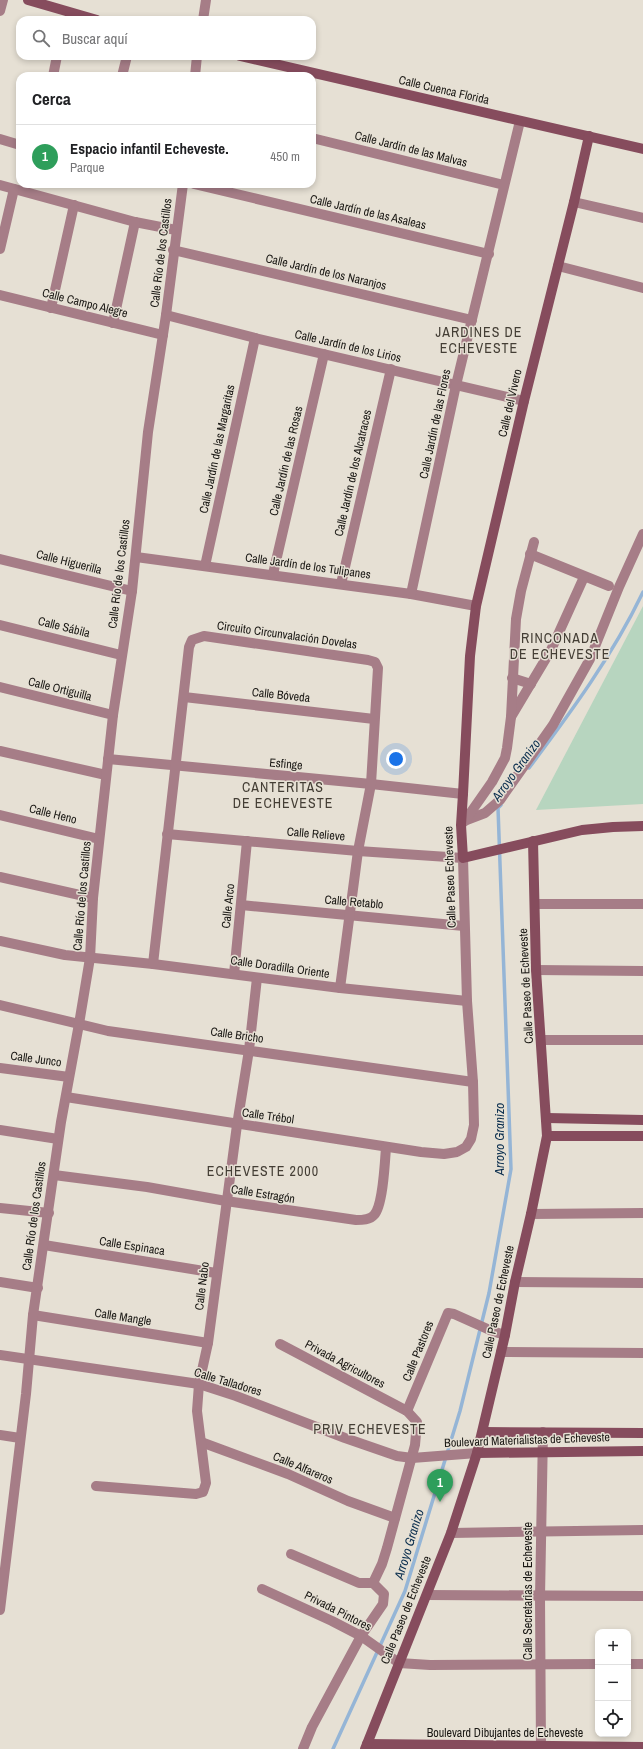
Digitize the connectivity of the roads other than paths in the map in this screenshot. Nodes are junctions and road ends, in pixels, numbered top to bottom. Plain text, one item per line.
1 (3, 0) edge
2 (28, 0) edge
3 (206, 0) edge
4 (0, 11) edge
5 (66, 16) edge
6 (204, 16) edge
7 (56, 60) edge
8 (126, 60) edge
9 (197, 60) edge
10 (257, 60) edge
11 (53, 72) edge
12 (123, 72) edge
13 (195, 72) edge
14 (309, 72) edge
15 (316, 74) edge
16 (520, 121) junction
17 (589, 136) junction
18 (0, 139) edge
19 (316, 139) edge
20 (16, 144) edge
21 (643, 149) edge
22 (0, 185) edge
23 (504, 186) junction
24 (182, 188) edge
25 (211, 188) edge
26 (14, 189) junction
27 (574, 202) junction
28 (74, 205) junction
29 (643, 218) edge
30 (135, 222) junction
31 (176, 230) junction
32 (0, 249) edge
33 (173, 250) junction
34 (489, 254) junction
35 (558, 266) junction
36 (643, 288) edge
37 (0, 295) edge
38 (51, 308) junction
39 (166, 315) junction
40 (472, 320) junction
41 (113, 323) junction
42 (163, 335) junction
43 (255, 338) junction
44 (324, 354) junction
45 (391, 369) junction
46 (456, 385) junction
47 (524, 401) junction
48 (643, 534) edge
49 (534, 542) dead end
50 (530, 554) junction
51 (136, 557) junction
52 (0, 559) edge
53 (205, 566) junction
54 (273, 574) junction
55 (584, 577) junction
56 (341, 584) junction
57 (609, 586) dead end
58 (132, 591) junction
59 (411, 594) junction
60 (476, 606) junction
61 (0, 625) edge
62 (121, 655) junction
63 (512, 678) junction
64 (531, 684) junction
65 (0, 687) edge
66 (184, 697) junction
67 (113, 716) junction
68 (511, 717) junction
69 (374, 719) junction
70 (0, 751) edge
71 (108, 759) junction
72 (176, 766) junction
73 (106, 775) junction
74 (371, 784) junction
75 (463, 794) junction
76 (0, 814) edge
77 (463, 823) junction
78 (643, 826) edge
79 (168, 834) junction
80 (100, 839) junction
81 (247, 841) junction
82 (534, 841) junction
83 (358, 851) junction
84 (463, 858) junction
85 (0, 877) edge
86 (93, 898) junction
87 (536, 904) junction
88 (643, 904) edge
89 (241, 905) junction
90 (349, 915) junction
91 (464, 926) junction
92 (0, 941) edge
93 (90, 958) junction
94 (153, 964) junction
95 (536, 970) junction
96 (643, 971) edge
97 (234, 974) junction
98 (257, 978) junction
99 (340, 988) junction
100 (467, 1001) junction
101 (0, 1005) edge
102 (79, 1024) junction
103 (541, 1040) junction
104 (643, 1040) edge
105 (249, 1050) junction
106 (0, 1068) edge
107 (69, 1077) junction
108 (473, 1082) junction
109 (66, 1097) junction
110 (547, 1118) junction
111 (643, 1120) edge
112 (237, 1124) junction
113 (0, 1130) edge
114 (547, 1136) junction
115 (643, 1136) edge
116 (58, 1139) junction
117 (386, 1147) junction
118 (466, 1147) joint
119 (54, 1175) junction
120 (226, 1201) junction
121 (0, 1208) edge
122 (49, 1213) junction
123 (643, 1213) edge
124 (531, 1214) junction
125 (44, 1245) junction
126 (216, 1273) junction
127 (0, 1282) edge
128 (515, 1282) junction
129 (643, 1283) edge
130 (38, 1288) junction
131 (33, 1316) junction
132 (505, 1334) junction
133 (208, 1343) junction
134 (280, 1344) dead end
135 (501, 1352) junction
136 (643, 1353) edge
137 (0, 1355) edge
138 (28, 1359) junction
139 (199, 1384) junction
140 (408, 1411) junction
141 (483, 1432) junction
142 (543, 1432) junction
143 (643, 1433) edge
144 (0, 1435) edge
145 (20, 1438) junction
146 (201, 1442) junction
147 (643, 1451) edge
148 (542, 1452) junction
149 (477, 1453) junction
150 (415, 1457) junction
151 (96, 1486) dead end
152 (395, 1518) junction
153 (5, 1530) edge
154 (643, 1530) edge
155 (541, 1531) junction
156 (451, 1532) junction
157 (291, 1554) dead end
158 (373, 1583) junction
159 (262, 1589) dead end
160 (427, 1595) junction
161 (540, 1596) junction
162 (643, 1596) edge
163 (0, 1606) edge
164 (365, 1639) junction
165 (399, 1663) junction
166 (542, 1664) junction
167 (595, 1664) edge
168 (631, 1664) edge
169 (643, 1664) edge
170 (366, 1747) edge
171 (541, 1747) edge
172 (643, 1747) edge
173 (303, 1749) edge

1 - 4 street
2 - 5 street
3 - 6 street
7 - 11 street
8 - 12 street
9 - 13 street
10 - 14 street, Calle Cuenca Florida
15 - 16 street, Calle Cuenca Florida
16 - 17 street, Calle Cuenca Florida
16 - 23 street, Calle Jardín de las Flores
17 - 21 street, Calle Cuenca Florida
17 - 27 street, Calle del Vivero
18 - 20 street
19 - 23 street, Calle Jardín de las Malvas
22 - 26 street
23 - 34 street, Calle Jardín de las Flores
24 - 31 street, Calle Río de los Castillos
25 - 34 street, Calle Jardín de las Asaleas
26 - 28 street
26 - 32 street
27 - 29 street
27 - 35 street, Calle del Vivero
28 - 30 street
28 - 38 street
30 - 31 street
30 - 41 street
31 - 33 street, Calle Río de los Castillos
33 - 39 street, Calle Río de los Castillos
33 - 40 street, Calle Jardín de los Naranjos
34 - 40 street, Calle Jardín de las Flores
35 - 36 street
35 - 47 street, Calle del Vivero
37 - 38 street, Calle Campo Alegre
38 - 41 street, Calle Campo Alegre
39 - 42 street, Calle Río de los Castillos
39 - 43 street, Calle Jardín de los Lirios
40 - 46 street, Calle Jardín de las Flores
41 - 42 street, Calle Campo Alegre
42 - 51 street, Calle Río de los Castillos
43 - 44 street, Calle Jardín de los Lirios
43 - 53 street, Calle Jardín de las Margaritas
44 - 45 street, Calle Jardín de los Lirios
44 - 54 street, Calle Jardín de las Rosas
45 - 46 street, Calle Jardín de los Lirios
45 - 56 street, Calle Jardín de los Alcatraces
46 - 47 street, Calle Jardín de los Lirios
46 - 59 street, Calle Jardín de las Flores
47 - 60 street, Calle del Vivero
48 - 77 street
49 - 50 street
50 - 55 street
50 - 63 street
51 - 53 street, Calle Jardín de los Tulipanes
51 - 58 street, Calle Río de los Castillos
52 - 58 street, Calle Higuerilla
53 - 54 street, Calle Jardín de los Tulipanes
54 - 56 street, Calle Jardín de los Tulipanes
55 - 57 street
55 - 64 street
56 - 59 street, Calle Jardín de los Tulipanes
58 - 62 street, Calle Río de los Castillos
59 - 60 street, Calle Jardín de los Tulipanes
60 - 75 street, Calle Paseo Echeveste
61 - 62 street, Calle Sábila
62 - 67 street, Calle Río de los Castillos
63 - 64 street
63 - 68 street
64 - 68 street
65 - 67 street, Calle Ortiguilla
66 - 69 street, Calle Bóveda
66 - 69 street, Circuito Circunvalación Dovelas
66 - 72 street, Circuito Circunvalación Dovelas
67 - 71 street, Calle Río de los Castillos
68 - 77 street
69 - 74 street, Circuito Circunvalación Dovelas
70 - 73 street
71 - 72 street, Esfinge
71 - 73 street, Calle Río de los Castillos
72 - 74 street, Esfinge
72 - 79 street, Circuito Circunvalación Dovelas
73 - 80 street, Calle Río de los Castillos
74 - 75 street, Esfinge
74 - 83 street, Circuito Circunvalación Dovelas
75 - 77 street, Calle Paseo Echeveste
76 - 80 street, Calle Heno
77 - 84 street, Calle Paseo Echeveste
78 - 82 street
79 - 81 street, Calle Relieve
79 - 94 street, Circuito Circunvalación Dovelas
80 - 86 street, Calle Río de los Castillos
81 - 83 street, Calle Relieve
81 - 89 street, Calle Arco
82 - 84 street
82 - 87 street, Calle Paseo de Echeveste
83 - 84 street, Calle Relieve
83 - 90 street, Circuito Circunvalación Dovelas
84 - 91 street, Calle Paseo Echeveste
85 - 86 street
86 - 93 street, Calle Río de los Castillos
87 - 88 street
87 - 95 street, Calle Paseo de Echeveste
89 - 90 street, Calle Retablo
89 - 97 street, Calle Arco
90 - 91 street, Calle Retablo
90 - 99 street, Circuito Circunvalación Dovelas
91 - 100 street, Calle Paseo Echeveste
92 - 93 street, Calle Doradilla Oriente
93 - 94 street, Calle Doradilla Oriente
93 - 102 street, Calle Río de los Castillos
94 - 97 street, Calle Doradilla Oriente
95 - 96 street
95 - 103 street, Calle Paseo de Echeveste
97 - 98 street, Calle Doradilla Oriente
98 - 99 street, Calle Doradilla Oriente
98 - 105 street, Calle Nabo
99 - 100 street, Calle Doradilla Oriente
100 - 108 street, Calle Paseo Echeveste
101 - 102 street, Calle Bricho
102 - 105 street, Calle Bricho
102 - 107 street, Calle Río de los Castillos
103 - 104 street
103 - 110 street, Calle Paseo de Echeveste
105 - 108 street, Calle Bricho
105 - 112 street, Calle Nabo
106 - 107 street, Calle Junco
107 - 109 street, Calle Río de los Castillos
108 - 118 street, Calle Paseo Echeveste
109 - 112 street, Calle Trébol
109 - 116 street, Calle Río de los Castillos
110 - 111 street
110 - 114 street, Calle Paseo de Echeveste
112 - 117 street, Calle Trébol
112 - 120 street, Calle Nabo
113 - 116 street
114 - 115 street
114 - 124 street, Calle Paseo de Echeveste
116 - 119 street, Calle Río de los Castillos
117 - 118 street, Calle Trébol
117 - 120 street, Calle Estragón
119 - 120 street, Calle Estragón
119 - 122 street, Calle Río de los Castillos
120 - 126 street, Calle Nabo
121 - 122 street
122 - 125 street, Calle Río de los Castillos
123 - 124 street
124 - 128 street, Calle Paseo de Echeveste
125 - 126 street, Calle Espinaca
125 - 130 street, Calle Río de los Castillos
126 - 133 street, Calle Nabo
127 - 130 street
128 - 129 street
128 - 132 street, Calle Paseo de Echeveste
130 - 131 street, Calle Río de los Castillos
131 - 133 street, Calle Mangle
131 - 138 street, Calle Río de los Castillos
132 - 135 street, Calle Paseo de Echeveste
132 - 140 street, Calle Pastores
133 - 139 street, Calle Nabo
134 - 140 street, Privada Agricultores
135 - 136 street
135 - 141 street, Calle Paseo de Echeveste
137 - 138 street, Calle Talladores
138 - 139 street, Calle Talladores
138 - 145 street, Calle Río de los Castillos
139 - 146 street, Calle Nabo
139 - 150 street, Calle Talladores
140 - 150 street, Privada Agricultores
141 - 142 street, Boulevard Materialistas de Echeveste
141 - 149 street, Calle Paseo de Echeveste
142 - 143 street, Boulevard Materialistas de Echeveste
142 - 148 street, Calle Secretarias de Echeveste
144 - 145 street
145 - 153 street, Calle Río de los Castillos
146 - 151 street, Calle Nabo
146 - 152 street, Calle Alfareros
147 - 148 street, Boulevard Materialistas de Echeveste
148 - 149 street, Boulevard Materialistas de Echeveste
148 - 155 street, Calle Secretarias de Echeveste
149 - 150 street, Boulevard Materialistas de Echeveste
149 - 156 street, Calle Paseo de Echeveste
150 - 152 street
152 - 158 street
153 - 163 street, Calle Río de los Castillos
154 - 155 street
155 - 156 street
155 - 161 street, Calle Secretarias de Echeveste
156 - 160 street, Calle Paseo de Echeveste
157 - 158 street
158 - 164 street
159 - 164 street, Privada Pintores
160 - 161 street
160 - 165 street, Calle Paseo de Echeveste
161 - 162 street
161 - 166 street, Calle Secretarias de Echeveste
164 - 165 street, Privada Pintores
164 - 173 street
165 - 166 street
165 - 170 street, Calle Paseo de Echeveste
166 - 167 street
166 - 171 street, Calle Secretarias de Echeveste
168 - 169 street
170 - 171 street, Boulevard Dibujantes de Echeveste
171 - 172 street, Boulevard Dibujantes de Echeveste

